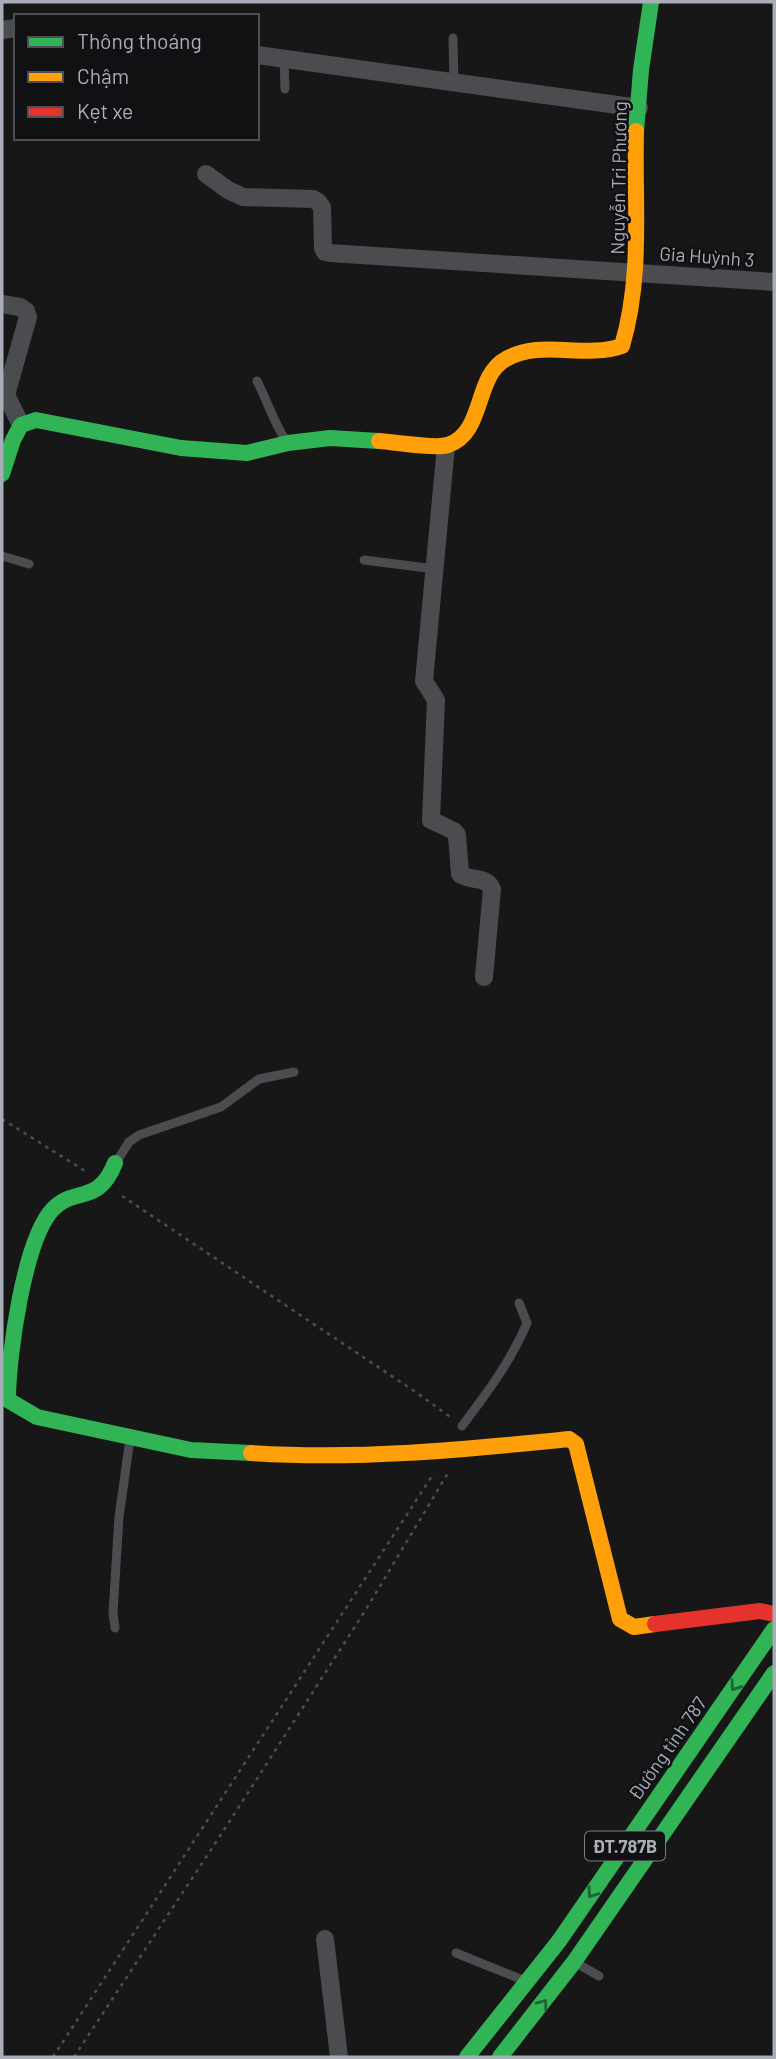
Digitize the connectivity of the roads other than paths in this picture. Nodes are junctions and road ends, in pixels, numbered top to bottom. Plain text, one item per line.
1 (651, 2) edge
2 (453, 38) dead end
3 (259, 55) edge
4 (285, 58) junction
5 (453, 82) junction
6 (285, 89) dead end
7 (639, 108) junction
8 (206, 174) dead end
9 (638, 272) junction
10 (774, 282) edge
11 (2, 304) edge
12 (257, 381) dead end
13 (21, 425) junction
14 (288, 443) junction
15 (446, 446) junction
16 (2, 474) edge
17 (2, 556) edge
18 (364, 560) dead end
19 (29, 564) dead end
20 (435, 569) junction
21 (484, 977) dead end
22 (294, 1072) dead end
23 (110, 1174) joint
24 (519, 1303) dead end
25 (10, 1309) edge
26 (462, 1426) road end
27 (130, 1437) junction
28 (774, 1614) edge
29 (116, 1628) dead end
30 (774, 1629) edge
31 (774, 1673) edge
32 (699, 1782) junction
33 (694, 1808) dead end
34 (325, 1939) dead end
35 (456, 1953) dead end
36 (574, 1962) junction
37 (599, 1976) dead end
38 (528, 1982) junction
39 (339, 2057) edge
40 (467, 2057) edge
41 (500, 2057) edge

1 - 7 street, Nguyễn Tri Phương
2 - 5 lane
3 - 4 street
4 - 5 street
4 - 6 lane
5 - 7 street
7 - 9 street, Nguyễn Tri Phương
8 - 9 street, Gia Huỳnh 3
9 - 10 street, Gia Huỳnh 3
9 - 15 street, Nguyễn Tri Phương
11 - 13 street
12 - 14 lane
13 - 14 street
13 - 16 street
14 - 15 street
15 - 20 street
17 - 19 lane
18 - 20 lane
20 - 21 street
22 - 23 lane
23 - 25 street
24 - 26 lane
25 - 27 street
27 - 28 street
27 - 29 lane
30 -> 38 street, Đường tỉnh 787 / ĐT.787B
31 - 32 street, ĐT.787B
32 - 33 lane
32 - 36 street, ĐT.787B
34 - 39 street
35 - 38 lane
36 - 37 lane
41 -> 36 street, ĐT.787B
38 - 40 street, Đường tỉnh 787 / ĐT.787B

